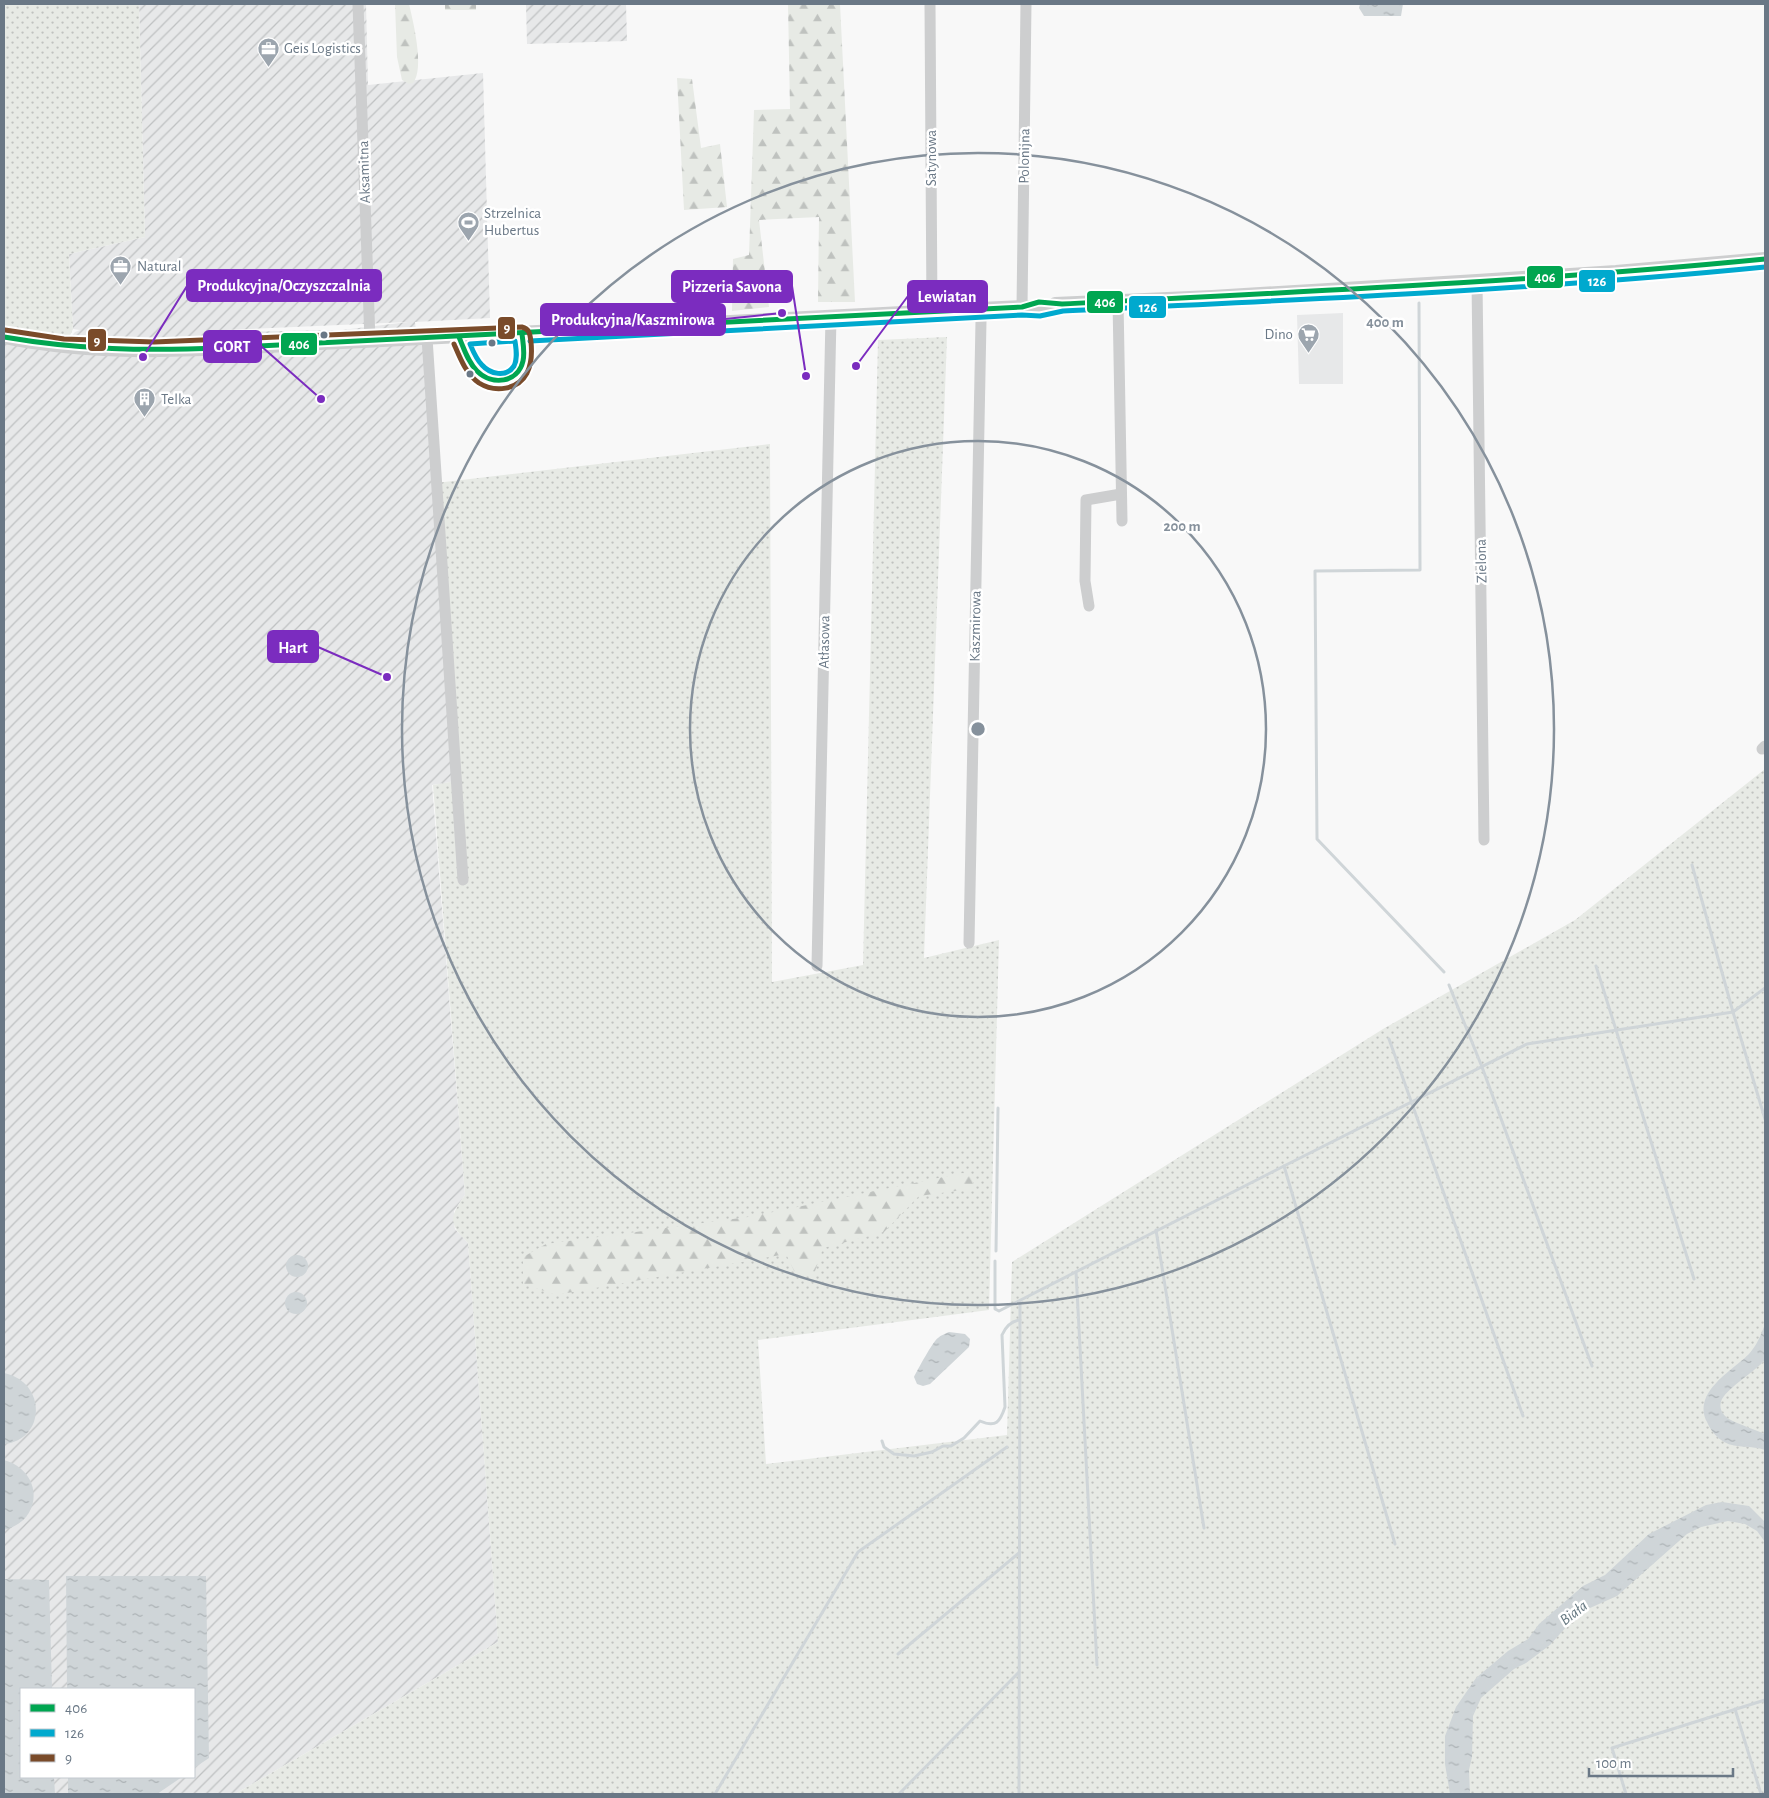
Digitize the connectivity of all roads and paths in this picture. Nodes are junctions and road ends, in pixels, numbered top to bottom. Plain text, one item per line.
1 (358, 4) edge
2 (930, 4) edge
3 (1026, 4) edge
4 (1765, 259) edge
5 (1477, 281) junction
6 (1118, 301) junction
7 (1022, 307) junction
8 (980, 309) junction
9 (932, 312) junction
10 (831, 317) junction
11 (4, 337) edge
12 (427, 338) junction
13 (370, 341) junction
14 (1121, 494) junction
15 (1122, 521) dead end
16 (1089, 606) dead end
17 (1484, 840) dead end
18 (463, 880) dead end
19 (969, 943) dead end
20 (817, 966) dead end

1 - 13 street, Aksamitna
2 - 9 street, Satynowa
3 - 7 street, Polonijna
4 - 5 street
5 - 6 street
5 - 17 street, Zielona
6 - 7 street
6 - 14 street
7 - 8 street
8 - 9 street
8 - 19 street, Kaszmirowa
9 - 10 street
10 - 12 street
10 - 20 street, Atłasowa
11 - 13 street
12 - 13 street
12 - 18 street
14 - 15 street
14 - 16 street

